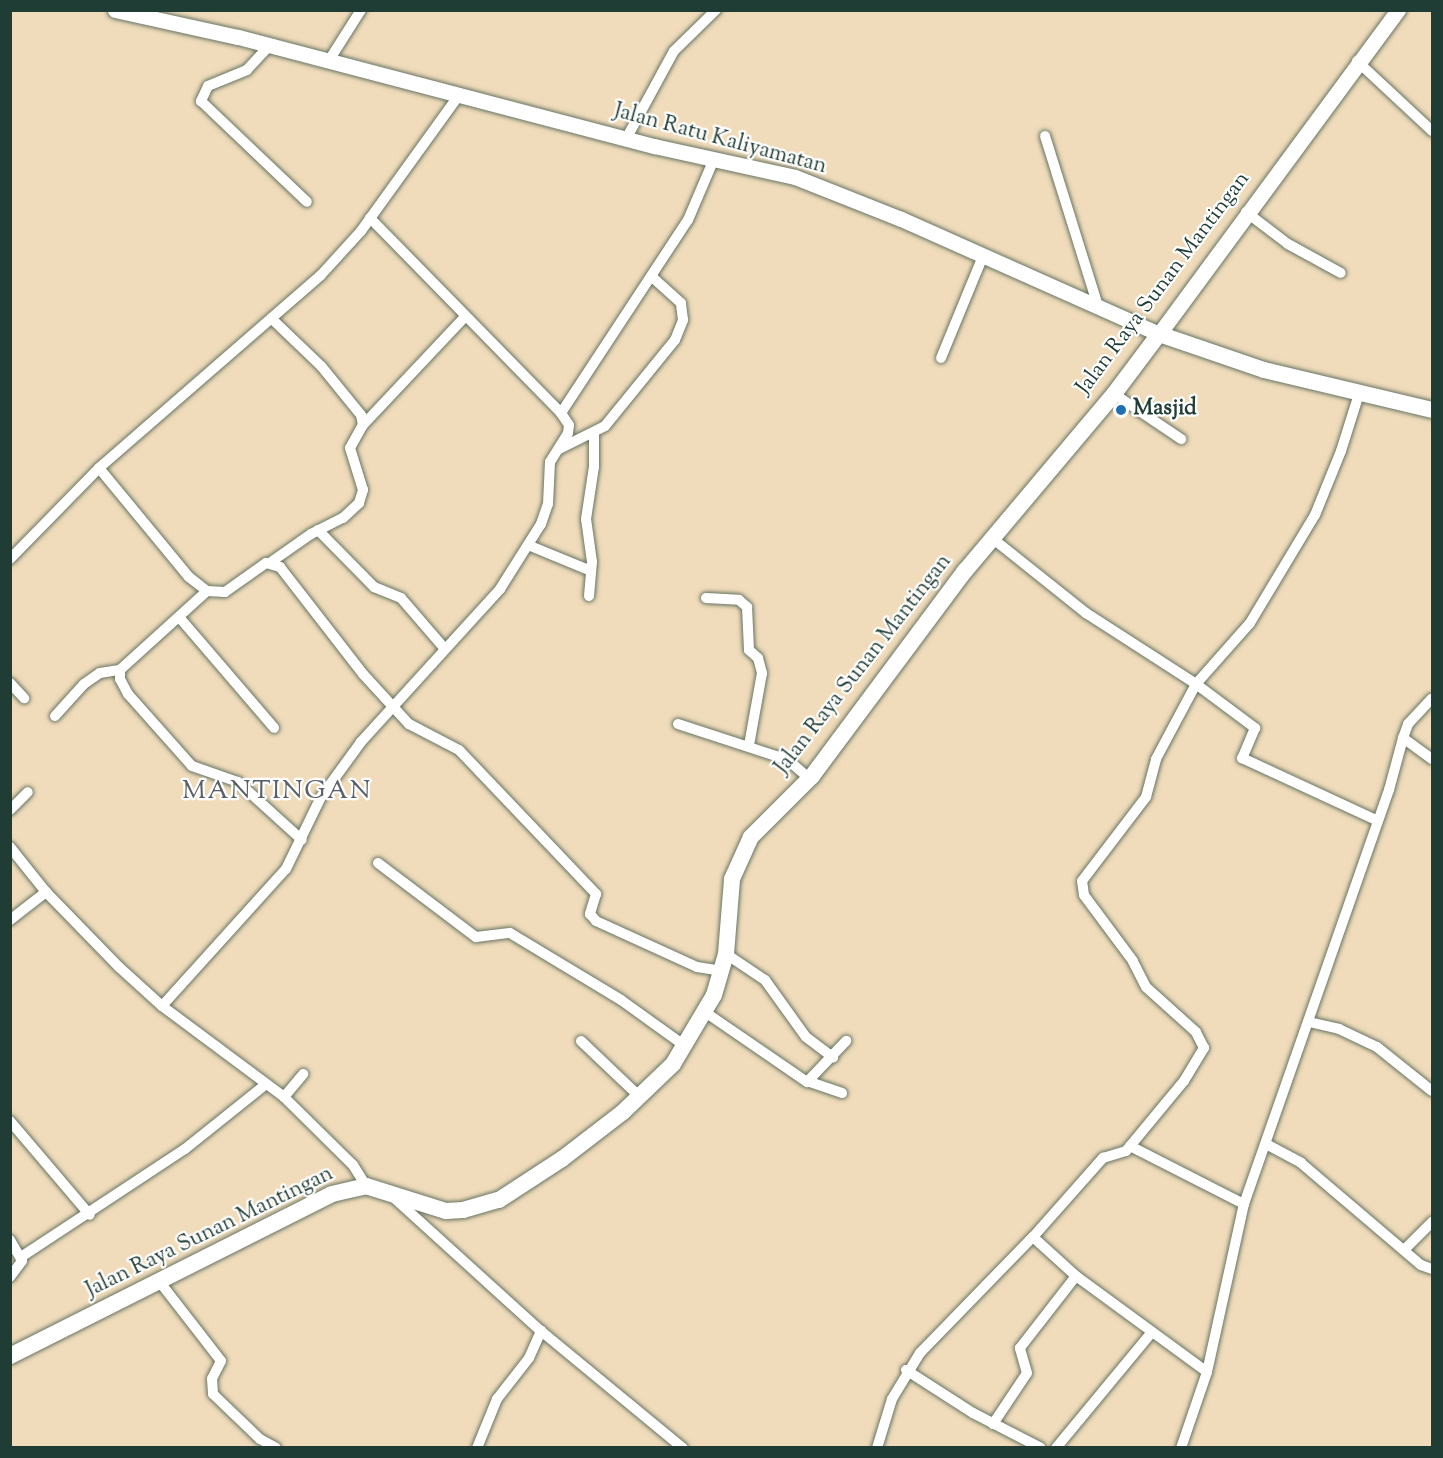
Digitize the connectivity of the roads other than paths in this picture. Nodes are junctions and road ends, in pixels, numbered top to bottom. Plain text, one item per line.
1 (115, 10) edge
2 (361, 10) edge
3 (716, 10) edge
4 (1398, 10) edge
5 (270, 45) junction
6 (328, 62) junction
7 (1357, 62) junction
8 (459, 95) junction
9 (1432, 131) edge
10 (1045, 136) dead end
11 (626, 139) junction
12 (714, 159) junction
13 (307, 202) dead end
14 (1246, 212) junction
15 (370, 218) junction
16 (983, 256) junction
17 (1341, 273) dead end
18 (651, 276) junction
19 (1099, 309) junction
20 (271, 318) junction
21 (464, 318) junction
22 (1159, 334) junction
23 (941, 358) dead end
24 (1114, 394) junction
25 (1359, 394) junction
26 (1432, 410) edge
27 (561, 413) junction
28 (363, 425) junction
29 (594, 434) junction
30 (1181, 439) dead end
31 (559, 449) junction
32 (99, 468) junction
33 (318, 530) junction
34 (992, 538) junction
35 (528, 545) junction
36 (10, 559) edge
37 (271, 562) junction
38 (591, 571) junction
39 (207, 591) junction
40 (589, 596) dead end
41 (706, 598) dead end
42 (179, 617) junction
43 (445, 650) junction
44 (120, 670) junction
45 (10, 683) edge
46 (1196, 684) junction
47 (24, 698) dead end
48 (1432, 698) edge
49 (392, 706) junction
50 (55, 716) dead end
51 (678, 724) dead end
52 (274, 728) dead end
53 (1403, 738) junction
54 (750, 745) junction
55 (1432, 759) edge
56 (811, 777) junction
57 (28, 792) dead end
58 (10, 810) edge
59 (1376, 820) junction
60 (302, 840) junction
61 (10, 847) edge
62 (378, 863) dead end
63 (46, 892) junction
64 (10, 920) edge
65 (726, 954) junction
66 (721, 971) junction
67 (162, 1006) junction
68 (705, 1012) junction
69 (1309, 1022) junction
70 (581, 1041) dead end
71 (846, 1041) dead end
72 (686, 1046) junction
73 (833, 1057) junction
74 (303, 1074) dead end
75 (810, 1082) junction
76 (266, 1084) junction
77 (1432, 1090) edge
78 (842, 1093) dead end
79 (639, 1096) junction
80 (284, 1097) junction
81 (10, 1122) edge
82 (1266, 1144) junction
83 (1130, 1146) junction
84 (366, 1186) junction
85 (384, 1189) junction
86 (1244, 1204) junction
87 (90, 1215) junction
88 (1432, 1222) edge
89 (1033, 1237) junction
90 (10, 1240) edge
91 (1404, 1250) junction
92 (21, 1257) junction
93 (1432, 1269) edge
94 (1076, 1276) junction
95 (10, 1277) edge
96 (159, 1281) junction
97 (541, 1331) junction
98 (1151, 1333) junction
99 (13, 1349) edge
100 (906, 1370) junction
101 (1207, 1372) junction
102 (993, 1424) junction
103 (276, 1448) edge
104 (477, 1448) edge
105 (683, 1448) edge
106 (877, 1448) edge
107 (1041, 1448) edge
108 (1056, 1448) edge
109 (1181, 1448) edge

1 - 5 main road, Jalan Ratu Kaliyamatan
2 - 6 street
3 - 11 street
4 - 7 main road, Jalan Raya Sunan Mantingan
5 - 6 main road, Jalan Ratu Kaliyamatan
5 - 13 street
6 - 8 main road, Jalan Ratu Kaliyamatan
7 - 9 street
7 - 14 main road, Jalan Raya Sunan Mantingan
8 - 11 main road, Jalan Ratu Kaliyamatan
8 - 15 street
10 - 19 street
11 - 12 main road, Jalan Ratu Kaliyamatan
12 - 16 main road, Jalan Ratu Kaliyamatan
12 - 18 street
14 - 17 street
14 - 22 main road, Jalan Raya Sunan Mantingan
15 - 20 street
15 - 21 street
16 - 19 main road, Jalan Ratu Kaliyamatan
16 - 23 street
18 - 27 street
18 - 29 street
19 - 22 main road, Jalan Ratu Kaliyamatan
20 - 28 street
20 - 32 street
21 - 27 street
21 - 28 street
22 - 24 main road, Jalan Raya Sunan Mantingan
22 - 25 main road, Jalan Ratu Kaliyamatan
24 - 30 street
24 - 34 main road, Jalan Raya Sunan Mantingan
25 - 26 main road, Jalan Ratu Kaliyamatan
25 - 46 street
27 - 31 street
28 - 33 street
29 - 31 street
29 - 38 street
31 - 35 street
32 - 36 street
32 - 39 street
33 - 37 street
33 - 43 street
34 - 46 street
34 - 56 main road, Jalan Raya Sunan Mantingan
35 - 38 street
35 - 43 street
37 - 39 street
37 - 49 street
38 - 40 street
39 - 42 street
41 - 54 street
42 - 44 street
42 - 52 street
43 - 49 street
44 - 50 street
44 - 60 street
45 - 47 street
46 - 59 street
46 - 83 street
48 - 53 street
49 - 60 street
49 - 66 street
51 - 54 street
53 - 55 street
53 - 59 street
54 - 56 street
56 - 65 main road, Jalan Raya Sunan Mantingan
57 - 58 street
59 - 69 street
60 - 67 street
61 - 63 street
62 - 72 street
63 - 64 street
63 - 67 street
65 - 66 main road, Jalan Raya Sunan Mantingan
65 - 73 street
66 - 68 main road, Jalan Raya Sunan Mantingan
67 - 76 street
68 - 72 main road, Jalan Raya Sunan Mantingan
68 - 75 street
69 - 77 street
69 - 82 street
70 - 79 street
71 - 73 street
72 - 79 main road, Jalan Raya Sunan Mantingan
73 - 75 street
74 - 80 street
75 - 78 street
76 - 80 street
76 - 87 street
79 - 85 main road, Jalan Raya Sunan Mantingan
80 - 84 street
81 - 87 street
82 - 86 street
82 - 91 street
83 - 86 street
83 - 89 street
84 - 85 main road, Jalan Raya Sunan Mantingan
84 - 96 main road, Jalan Raya Sunan Mantingan
85 - 97 street
86 - 101 street
87 - 92 street
88 - 91 street
89 - 94 street
89 - 100 street
90 - 92 street
91 - 93 street
92 - 95 street
94 - 98 street
94 - 102 street
96 - 99 main road, Jalan Raya Sunan Mantingan
96 - 103 street
97 - 104 street
97 - 105 street
98 - 101 street
98 - 108 street
100 - 102 street
100 - 106 street
101 - 109 street
102 - 107 street

